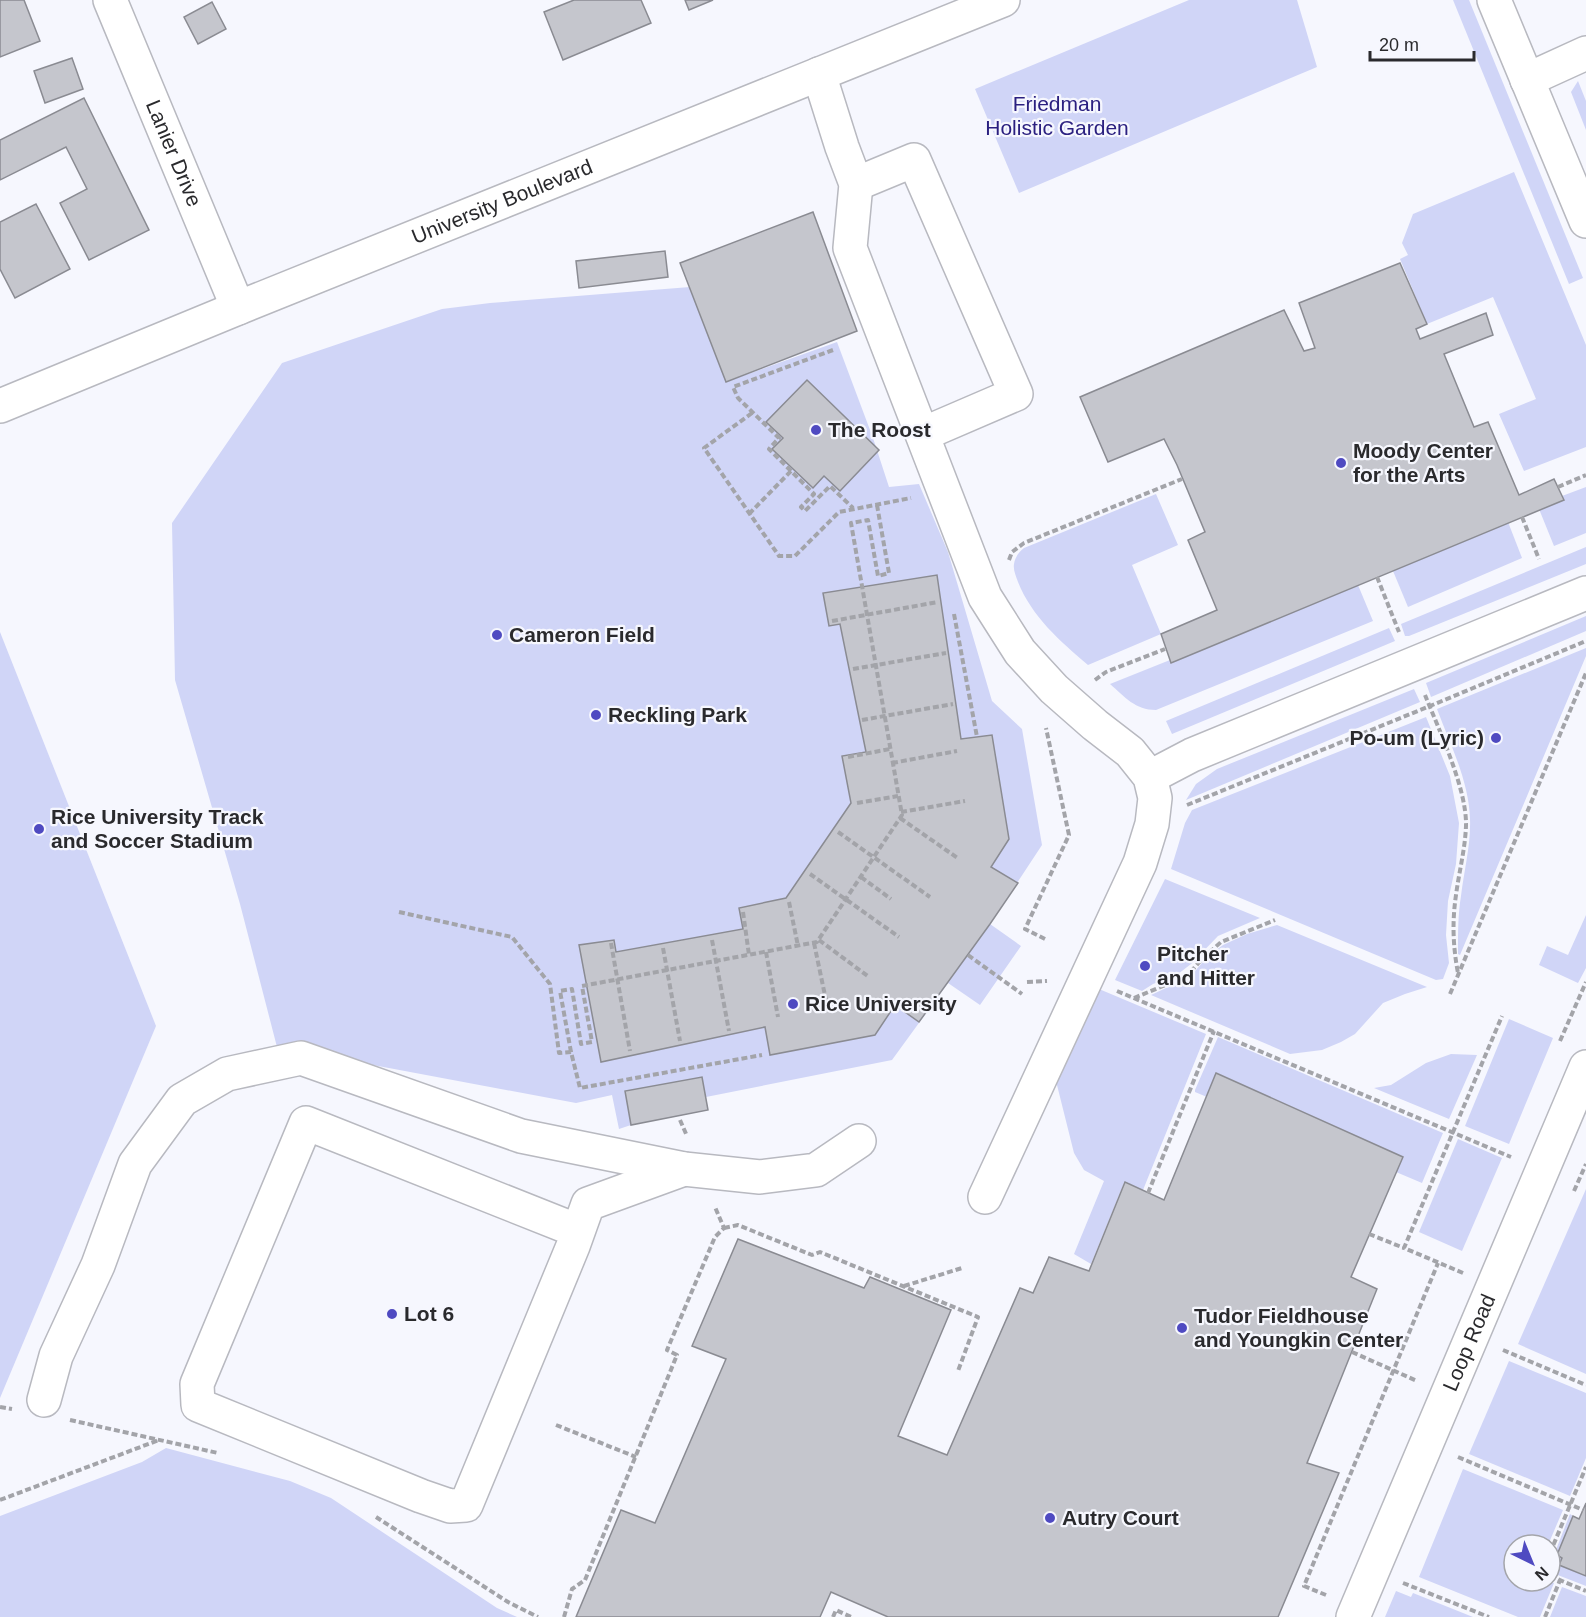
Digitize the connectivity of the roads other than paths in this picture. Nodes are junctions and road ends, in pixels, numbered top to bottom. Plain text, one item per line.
1 (110, 0) edge
2 (1003, 0) edge
3 (1494, 0) edge
4 (1586, 53) edge
5 (819, 74) junction
6 (1527, 80) junction
7 (856, 184) junction
8 (1586, 221) edge
9 (238, 309) junction
10 (0, 406) edge
11 (923, 434) junction
12 (1586, 593) edge
13 (1150, 777) junction
14 (1586, 1067) edge
15 (859, 1141) dead end
16 (692, 1170) junction
17 (986, 1197) dead end
18 (578, 1231) junction
19 (56, 1410) road end
20 (1353, 1617) edge

1 - 9 main road, Lanier Drive
2 - 5 main road, University Boulevard
3 - 6 main road
4 - 6 main road
5 - 7 main road
5 - 9 main road, University Boulevard
6 - 8 main road
7 - 11 main road
7 - 11 main road
9 - 10 main road, University Boulevard
11 - 13 main road
12 - 13 main road
13 - 17 main road
14 - 20 main road, Loop Road
15 - 16 main road
16 - 18 main road
16 - 19 main road
18 - 18 main road

